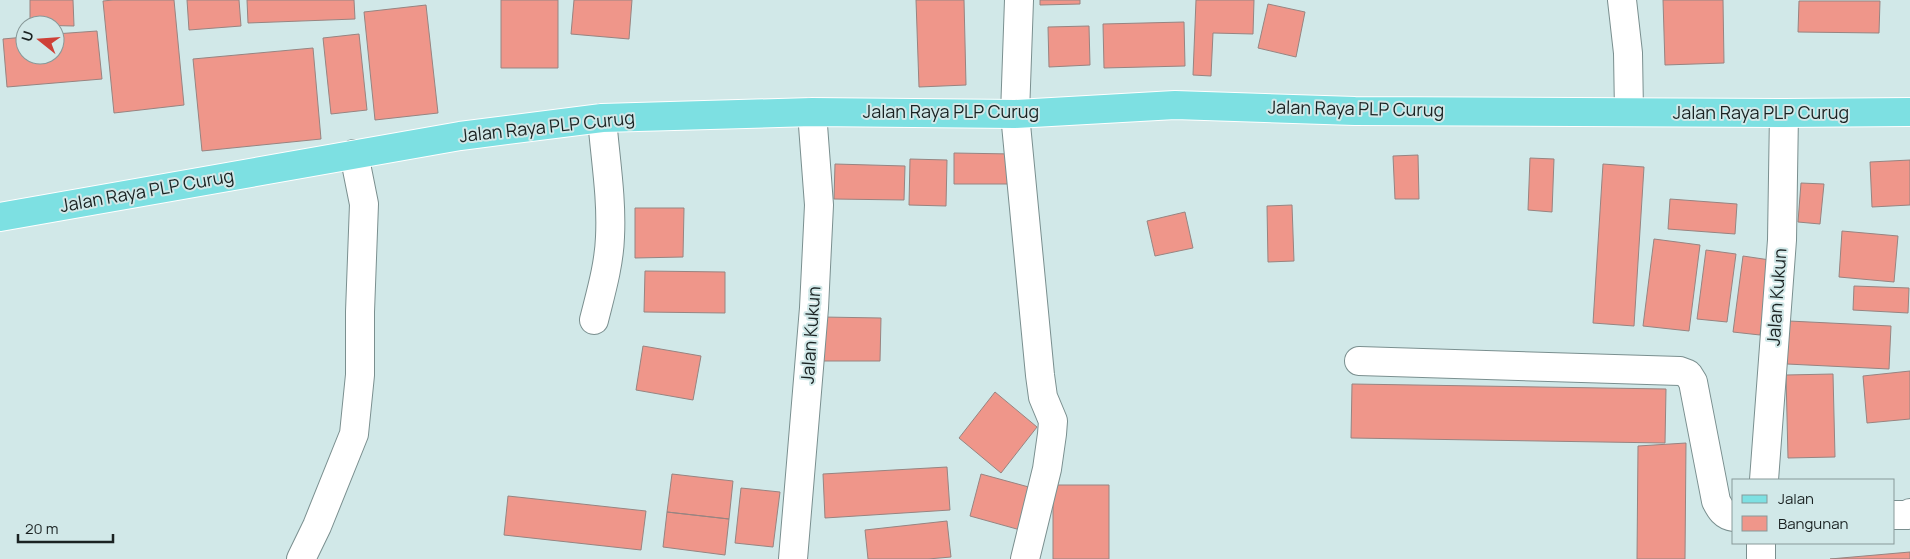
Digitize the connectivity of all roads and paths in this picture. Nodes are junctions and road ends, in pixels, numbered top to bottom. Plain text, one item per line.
1 (1019, 0) edge
2 (1622, 0) edge
3 (812, 112) junction
4 (1629, 112) junction
5 (1910, 112) edge
6 (1784, 113) junction
7 (1015, 114) junction
8 (602, 118) junction
9 (354, 154) junction
10 (0, 217) edge
11 (594, 320) dead end
12 (1359, 361) dead end
13 (1764, 479) edge
14 (1910, 513) edge
15 (1895, 515) edge
16 (1732, 517) edge
17 (1761, 544) edge
18 (301, 559) edge
19 (793, 559) edge
20 (1025, 559) edge
21 (1761, 559) edge

1 - 7 street
2 - 4 street
3 - 7 main road, Jalan Raya PLP Curug
3 - 8 main road, Jalan Raya PLP Curug
3 - 19 street, Jalan Kukun
4 - 6 main road, Jalan Raya PLP Curug
4 - 7 main road, Jalan Raya PLP Curug
5 - 6 main road, Jalan Raya PLP Curug
6 - 13 street, Jalan Kukun
7 - 20 street
8 - 9 main road, Jalan Raya PLP Curug
8 - 11 street
9 - 10 main road, Jalan Raya PLP Curug
9 - 18 street
12 - 16 street
14 - 15 street
17 - 21 street

